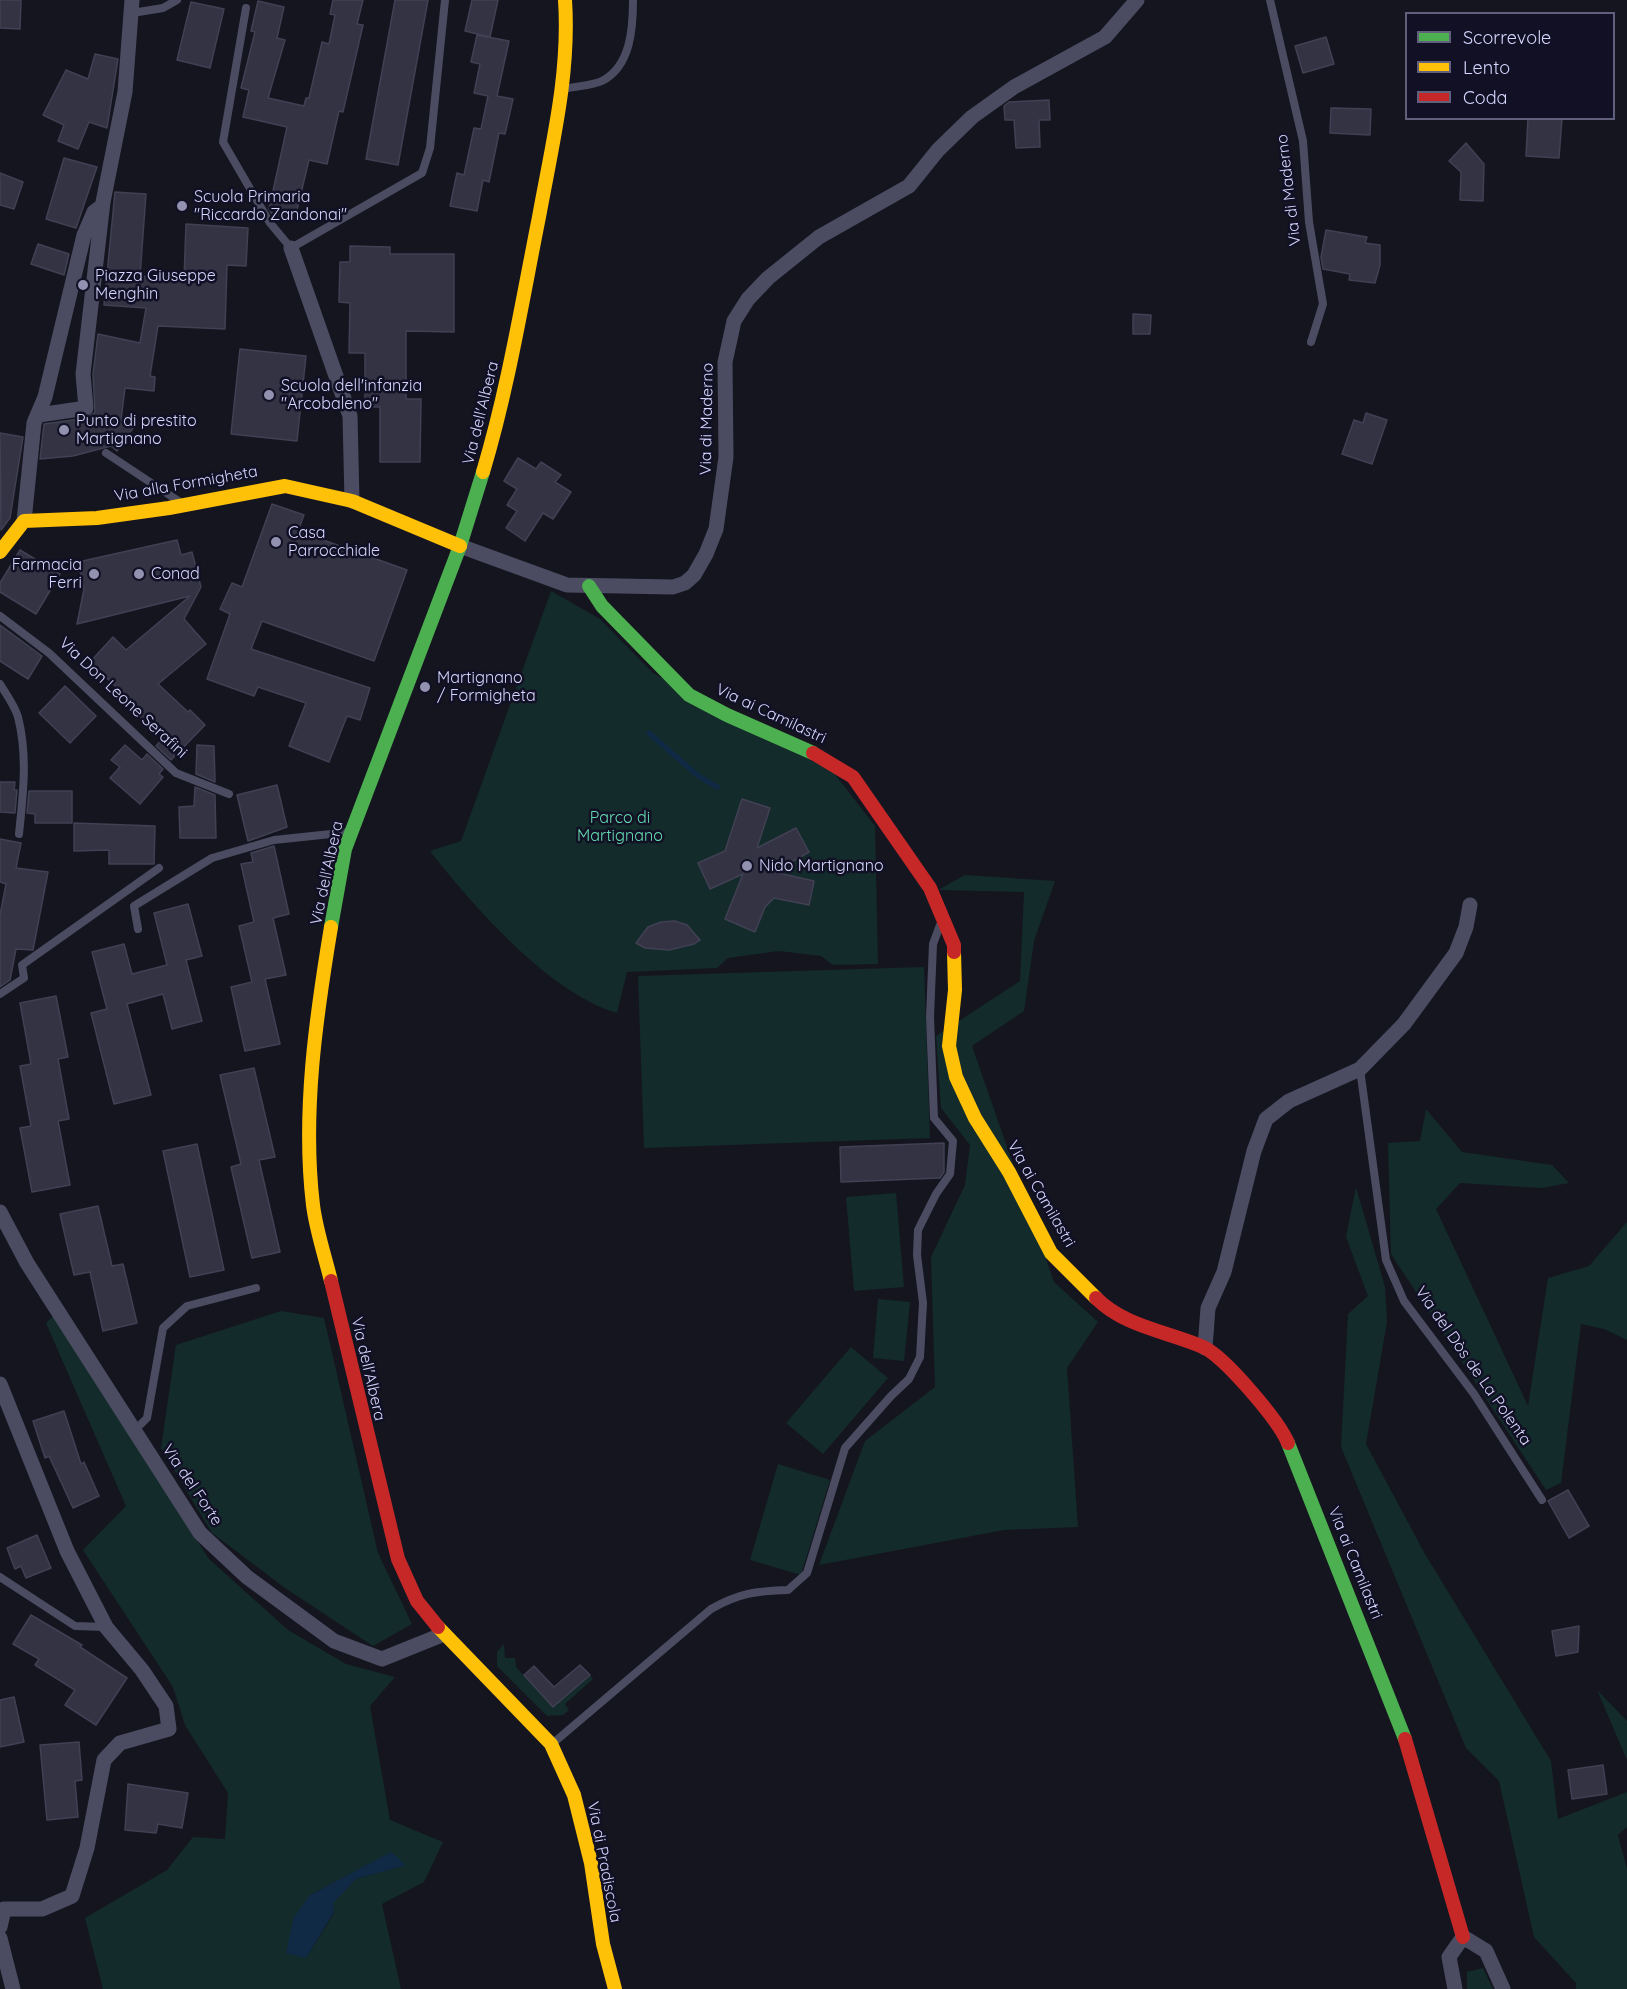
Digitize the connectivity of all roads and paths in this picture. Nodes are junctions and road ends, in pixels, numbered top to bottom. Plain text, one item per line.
1 (177, 0) edge
2 (446, 0) edge
3 (566, 0) edge
4 (633, 0) edge
5 (1137, 0) edge
6 (1270, 0) edge
7 (132, 6) edge
8 (246, 8) dead end
9 (563, 89) junction
10 (102, 206) junction
11 (291, 248) junction
12 (1311, 342) dead end
13 (39, 415) junction
14 (106, 453) dead end
15 (352, 501) junction
16 (184, 505) junction
17 (24, 521) junction
18 (460, 546) junction
19 (0, 552) edge
20 (589, 586) junction
21 (0, 616) edge
22 (0, 684) edge
23 (229, 794) dead end
24 (351, 832) junction
25 (19, 834) dead end
26 (159, 868) dead end
27 (1470, 905) dead end
28 (942, 920) junction
29 (138, 929) dead end
30 (0, 994) edge
31 (1360, 1070) junction
32 (0, 1212) edge
33 (256, 1288) dead end
34 (1206, 1348) junction
35 (0, 1384) edge
36 (134, 1431) junction
37 (1542, 1500) dead end
38 (0, 1577) edge
39 (106, 1627) junction
40 (444, 1634) junction
41 (551, 1744) junction
42 (0, 1927) edge
43 (1464, 1937) junction
44 (0, 1938) edge
45 (13, 1989) edge
46 (615, 1989) edge
47 (1455, 1989) edge
48 (1503, 1989) edge

1 - 7 lane
2 - 11 lane
3 - 9 street, Via dell'Albera
4 - 9 lane
5 - 20 street, Via di Maderno
6 - 12 lane, Via di Maderno
7 - 10 street
8 - 11 lane
9 - 18 street, Via dell'Albera
10 - 13 street
10 - 13 street
11 - 15 street
13 - 17 street
14 - 16 lane
15 - 16 street, Via alla Formigheta
15 - 18 street, Via alla Formigheta
16 - 17 street, Via alla Formigheta
17 - 19 street
18 - 20 street, Via di Maderno
18 - 24 street, Via dell'Albera
20 - 28 street, Via ai Camilastri
21 - 23 lane, Via Don Leone Serafini
22 - 25 lane
24 - 29 lane
24 - 40 street, Via dell'Albera
26 - 30 lane
27 - 31 street
28 - 34 street, Via ai Camilastri
28 - 41 lane
31 - 34 street
31 - 37 lane, Via del Dòs de La Polenta
32 - 36 street, Via del Forte
33 - 36 lane
34 - 43 street, Via ai Camilastri
35 - 39 street
36 - 40 street, Via del Forte
38 - 39 lane
39 - 42 street
40 - 41 street, Via di Pradiscola
41 - 46 street, Via di Pradiscola
43 - 47 street
43 - 48 street
44 - 45 street

